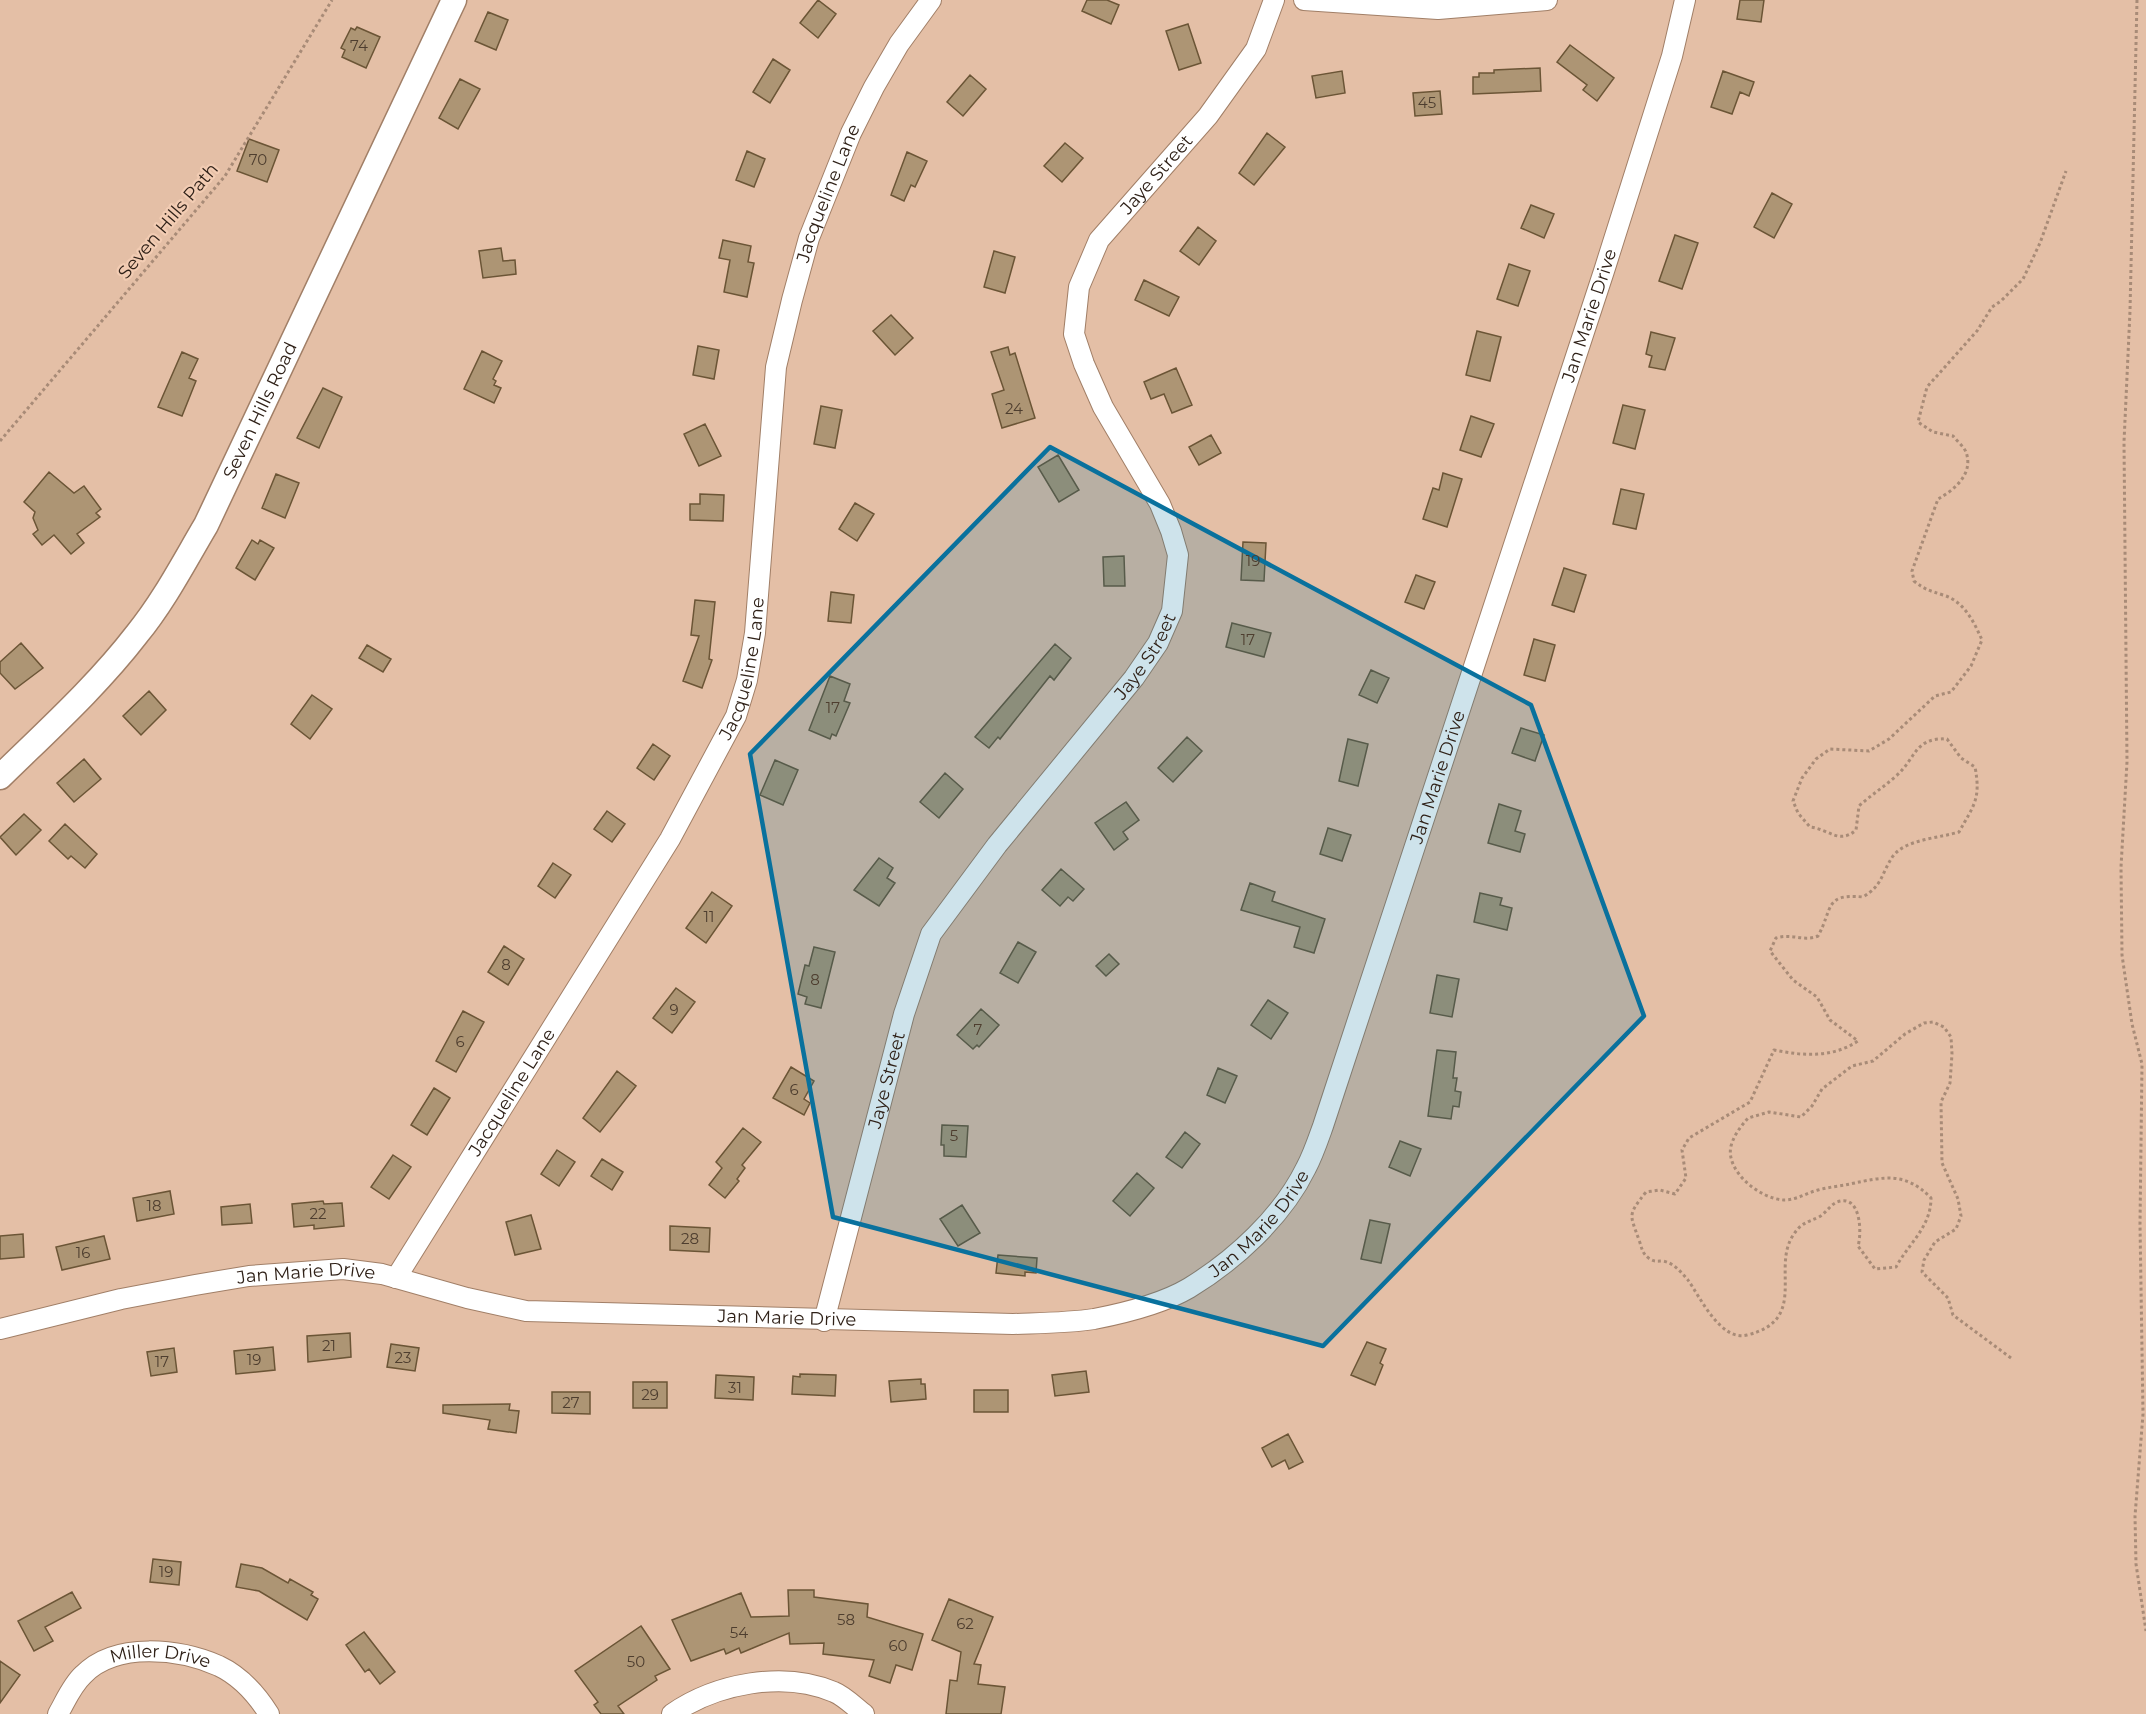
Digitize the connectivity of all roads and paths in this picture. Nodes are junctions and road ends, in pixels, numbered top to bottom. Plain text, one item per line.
1 (332, 0) edge
2 (454, 0) edge
3 (931, 0) edge
4 (1274, 0) edge
5 (1304, 0) edge
6 (1547, 0) edge
7 (1685, 0) edge
8 (2137, 0) edge
9 (2066, 171) dead end
10 (0, 441) edge
11 (0, 777) edge
12 (396, 1278) junction
13 (824, 1320) junction
14 (0, 1329) edge
15 (2011, 1358) dead end
16 (2146, 1631) edge
17 (58, 1714) edge
18 (269, 1714) edge
19 (672, 1714) edge
20 (864, 1714) edge

1 - 10 path, Seven Hills Path
2 - 11 street, Seven Hills Road
3 - 12 street, Jacqueline Lane
4 - 13 street, Jaye Street
5 - 6 street
7 - 13 street, Jan Marie Drive
8 - 16 path
9 - 15 path
12 - 13 street, Jan Marie Drive
12 - 14 street, Jan Marie Drive
17 - 18 street, Miller Drive
19 - 20 street

